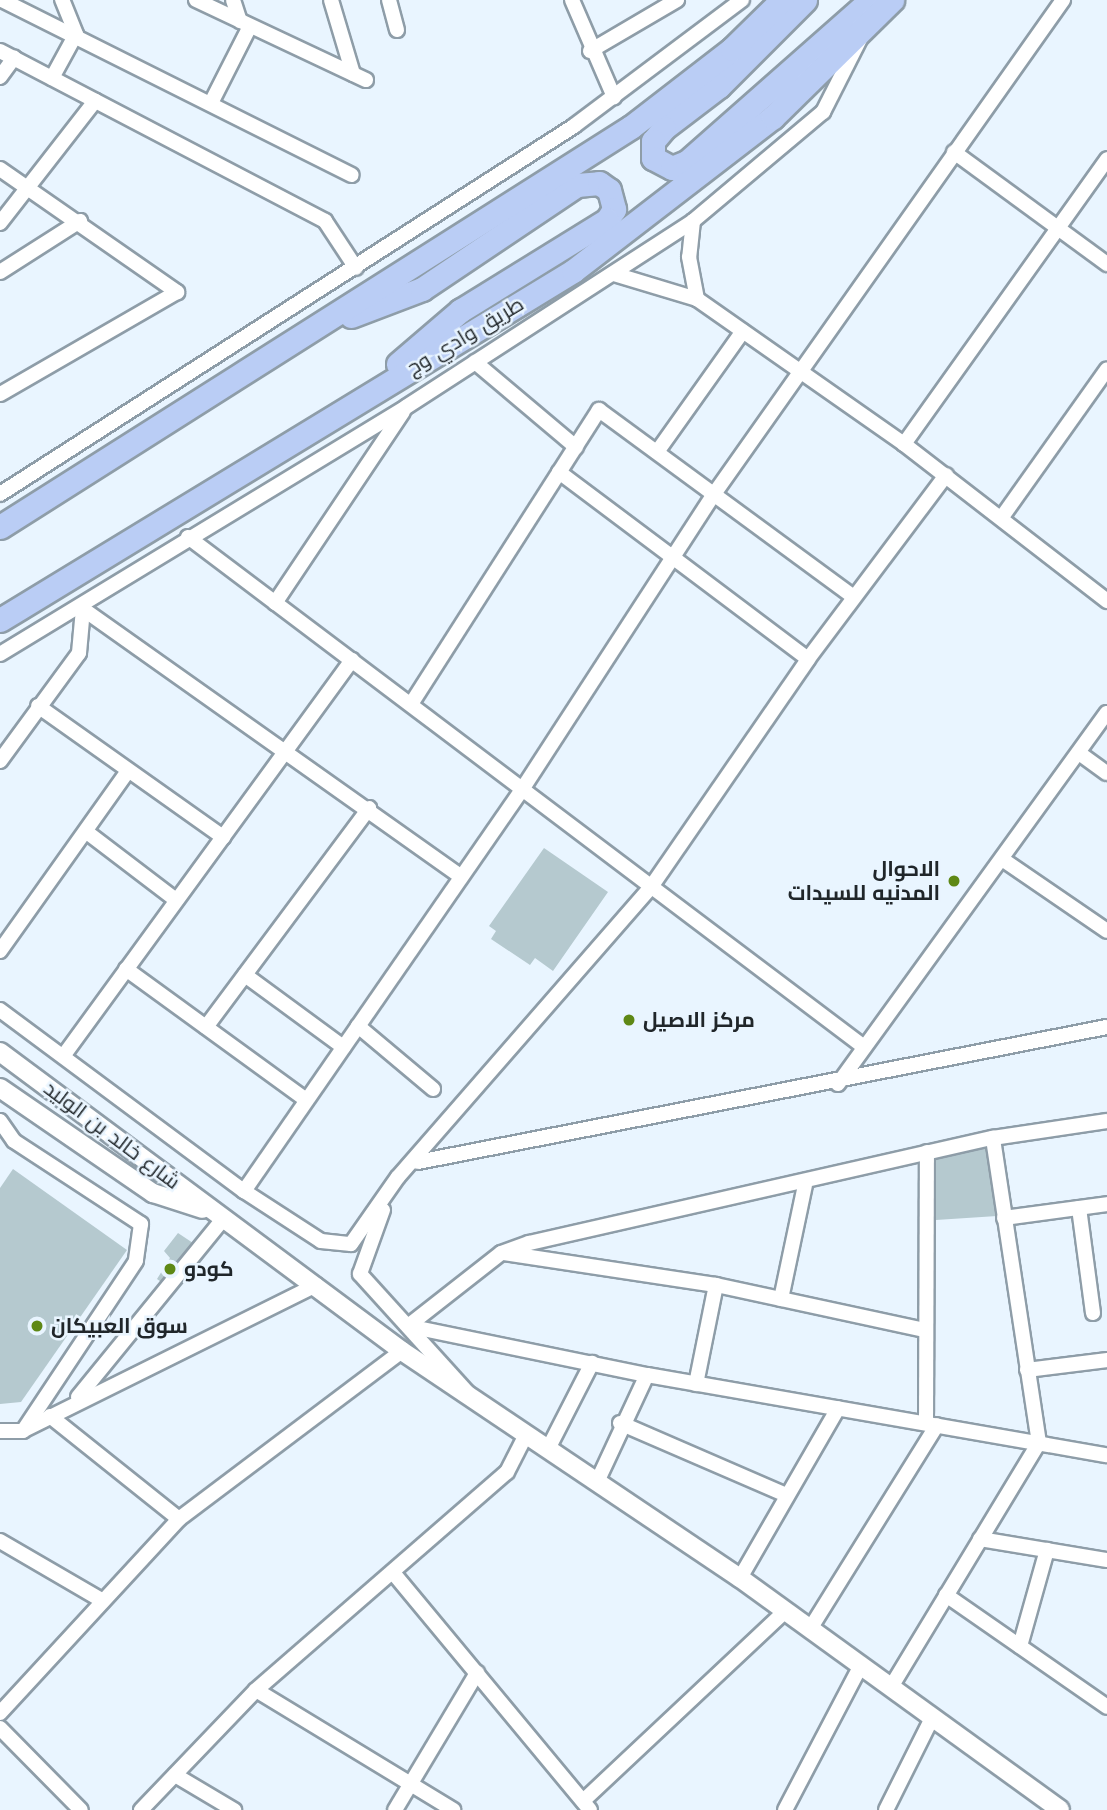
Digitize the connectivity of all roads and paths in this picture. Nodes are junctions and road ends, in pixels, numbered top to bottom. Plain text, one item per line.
1 (2, 0) edge
2 (62, 0) edge
3 (196, 0) edge
4 (233, 0) edge
5 (331, 0) edge
6 (389, 0) edge
7 (572, 0) edge
8 (677, 0) edge
9 (742, 0) edge
10 (782, 0) edge
11 (805, 0) edge
12 (871, 0) edge
13 (891, 0) edge
14 (1063, 0) edge
15 (245, 23) junction
16 (397, 30) dead end
17 (76, 34) junction
18 (863, 34) junction
19 (0, 51) edge
20 (590, 51) junction
21 (14, 58) junction
22 (0, 77) edge
23 (52, 78) junction
24 (614, 97) junction
25 (94, 100) junction
26 (211, 103) junction
27 (954, 152) junction
28 (1107, 159) edge
29 (0, 169) edge
30 (352, 175) dead end
31 (28, 187) junction
32 (693, 221) junction
33 (80, 222) junction
34 (0, 223) edge
35 (1058, 228) junction
36 (1107, 264) edge
37 (356, 268) junction
38 (0, 272) edge
39 (614, 274) junction
40 (696, 299) junction
41 (743, 331) junction
42 (301, 336) junction
43 (475, 362) junction
44 (1107, 369) edge
45 (802, 370) junction
46 (0, 394) edge
47 (348, 407) junction
48 (406, 407) junction
49 (904, 444) junction
50 (576, 447) junction
51 (657, 452) junction
52 (559, 472) junction
53 (946, 475) junction
54 (0, 494) edge
55 (714, 494) junction
56 (1002, 517) junction
57 (0, 527) edge
58 (188, 537) junction
59 (672, 557) junction
60 (1105, 595) edge
61 (854, 597) junction
62 (275, 603) junction
63 (83, 609) junction
64 (0, 620) edge
65 (0, 654) edge
66 (808, 659) junction
67 (352, 660) junction
68 (411, 704) junction
69 (38, 706) junction
70 (1107, 713) edge
71 (1079, 753) junction
72 (285, 754) junction
73 (0, 761) edge
74 (127, 772) junction
75 (1107, 774) edge
76 (523, 788) junction
77 (369, 808) junction
78 (88, 832) junction
79 (223, 837) junction
80 (1002, 859) junction
81 (461, 877) junction
82 (651, 887) junction
83 (176, 900) junction
84 (1107, 931) edge
85 (0, 951) edge
86 (126, 969) junction
87 (245, 975) junction
88 (0, 1010) edge
89 (358, 1026) junction
90 (206, 1027) junction
91 (1107, 1027) edge
92 (343, 1047) junction
93 (864, 1047) junction
94 (0, 1052) edge
95 (64, 1055) junction
96 (838, 1084) junction
97 (433, 1089) dead end
98 (1, 1090) edge
99 (306, 1100) junction
100 (1107, 1121) edge
101 (1, 1126) edge
102 (993, 1138) junction
103 (927, 1152) junction
104 (418, 1162) junction
105 (398, 1177) junction
106 (805, 1185) junction
107 (244, 1191) junction
108 (1107, 1204) edge
109 (1079, 1208) junction
110 (220, 1216) junction
111 (1004, 1218) junction
112 (501, 1252) junction
113 (316, 1285) junction
114 (716, 1286) junction
115 (780, 1299) junction
116 (1093, 1313) dead end
117 (408, 1326) junction
118 (925, 1330) junction
119 (402, 1351) junction
120 (1107, 1360) edge
121 (592, 1363) junction
122 (1027, 1370) junction
123 (647, 1376) junction
124 (696, 1384) junction
125 (474, 1401) junction
126 (74, 1402) junction
127 (838, 1408) junction
128 (50, 1416) junction
129 (620, 1423) junction
130 (931, 1424) junction
131 (23, 1431) junction
132 (0, 1432) edge
133 (525, 1437) junction
134 (1039, 1443) junction
135 (548, 1449) junction
136 (1107, 1455) edge
137 (597, 1482) junction
138 (785, 1494) junction
139 (179, 1519) junction
140 (980, 1539) junction
141 (0, 1541) edge
142 (1047, 1550) junction
143 (1107, 1560) edge
144 (395, 1575) junction
145 (740, 1578) junction
146 (946, 1595) junction
147 (103, 1601) junction
148 (785, 1611) junction
149 (810, 1629) junction
150 (1020, 1646) junction
151 (861, 1665) junction
152 (477, 1673) junction
153 (891, 1687) junction
154 (256, 1690) junction
155 (1107, 1707) edge
156 (0, 1713) edge
157 (932, 1718) junction
158 (0, 1728) edge
159 (175, 1775) junction
160 (410, 1786) junction
161 (586, 1806) edge
162 (80, 1810) edge
163 (141, 1810) edge
164 (234, 1810) edge
165 (395, 1810) edge
166 (453, 1810) edge
167 (785, 1810) edge
168 (886, 1810) edge
169 (1060, 1810) edge

1 - 17 street
2 - 17 street
3 - 15 street
4 - 15 street
5 - 15 street
6 - 16 street
7 - 20 street
8 - 20 street
9 - 24 street
10 - 42 main road
11 - 12 main road
13 - 18 main road, طريق وادي وج
14 - 27 street
15 - 26 street
17 - 23 street
17 - 26 street
18 - 32 street
18 - 47 main road, طريق وادي وج
19 - 21 street
20 - 24 street
21 - 22 street
21 - 23 street
23 - 25 street
24 - 37 street
25 - 31 street
25 - 37 street
26 - 30 street
27 - 35 street
27 - 45 street
28 - 35 street
29 - 31 street
31 - 33 street
31 - 34 street
32 - 39 street
32 - 40 street
33 - 38 street
33 - 46 street
35 - 36 street
35 - 49 street
37 - 54 street
39 - 40 street
39 - 43 street
40 - 41 street
41 - 45 street
41 - 51 street
42 - 47 main road
42 - 57 main road
43 - 48 street
43 - 50 street
44 - 56 street
45 - 49 street
45 - 55 street
47 - 64 main road, طريق وادي وج
48 - 58 street
48 - 62 street
49 - 53 street
50 - 51 street
50 - 52 street
51 - 55 street
52 - 59 street
52 - 68 street
53 - 56 street
53 - 61 street
55 - 59 street
55 - 61 street
56 - 60 street
58 - 62 street
58 - 63 street
59 - 66 street
59 - 76 street
61 - 66 street
62 - 67 street
63 - 65 street
63 - 69 street
63 - 72 street
66 - 82 street
67 - 68 street
67 - 72 street
68 - 76 street
69 - 73 street
69 - 74 street
70 - 71 street
71 - 75 street
71 - 80 street
72 - 77 street
72 - 79 street
74 - 78 street
74 - 79 street
76 - 81 street
76 - 82 street
77 - 81 street
77 - 87 street
78 - 83 street
78 - 85 street
79 - 83 street
80 - 84 street
80 - 93 street
81 - 89 street
82 - 93 street
82 - 104 street
83 - 86 street
86 - 90 street
86 - 95 street
87 - 90 street
87 - 92 street
88 - 95 street
89 - 92 street
89 - 97 street
90 - 99 street
91 - 96 street
92 - 99 street
93 - 96 street
94 - 110 street, شارع خالد بن الوليد
95 - 107 street
96 - 104 street
98 - 110 street
99 - 107 street
100 - 102 street
101 - 131 street
102 - 103 street
102 - 111 street
103 - 106 street
103 - 118 street
104 - 105 street
105 - 107 street
105 - 117 street
106 - 112 street
106 - 115 street
108 - 109 street
109 - 111 street
109 - 116 street
110 - 113 street, شارع خالد بن الوليد
110 - 126 street
111 - 122 street
112 - 114 street
112 - 117 street
113 - 119 street, شارع خالد بن الوليد
113 - 126 street
114 - 115 street
114 - 124 street
115 - 118 street
117 - 121 street
117 - 125 street
118 - 130 street
119 - 125 street, شارع خالد بن الوليد
119 - 139 street
120 - 122 street
121 - 123 street
121 - 135 street
122 - 134 street
123 - 124 street
123 - 129 street
124 - 127 street
125 - 133 street, شارع خالد بن الوليد
126 - 128 street
127 - 130 street
127 - 138 street
128 - 131 street
128 - 139 street
129 - 137 street
129 - 138 street
130 - 134 street
130 - 149 street
131 - 132 street
133 - 135 street, شارع خالد بن الوليد
133 - 144 street
134 - 136 street
134 - 140 street
135 - 137 street, شارع خالد بن الوليد
137 - 145 street, شارع خالد بن الوليد
138 - 145 street
139 - 147 street
140 - 142 street
140 - 146 street
141 - 147 street
142 - 143 street
142 - 150 street
144 - 152 street
144 - 154 street
145 - 148 street, شارع خالد بن الوليد
146 - 150 street
146 - 153 street
147 - 156 street
148 - 149 street, شارع خالد بن الوليد
148 - 161 street
149 - 151 street, شارع خالد بن الوليد
150 - 155 street
151 - 153 street, شارع خالد بن الوليد
151 - 167 street
152 - 160 street
152 - 161 street
153 - 157 street, شارع خالد بن الوليد
154 - 159 street
154 - 160 street
157 - 168 street
157 - 169 street, شارع خالد بن الوليد
158 - 162 street
159 - 163 street
159 - 164 street
160 - 165 street
160 - 166 street

